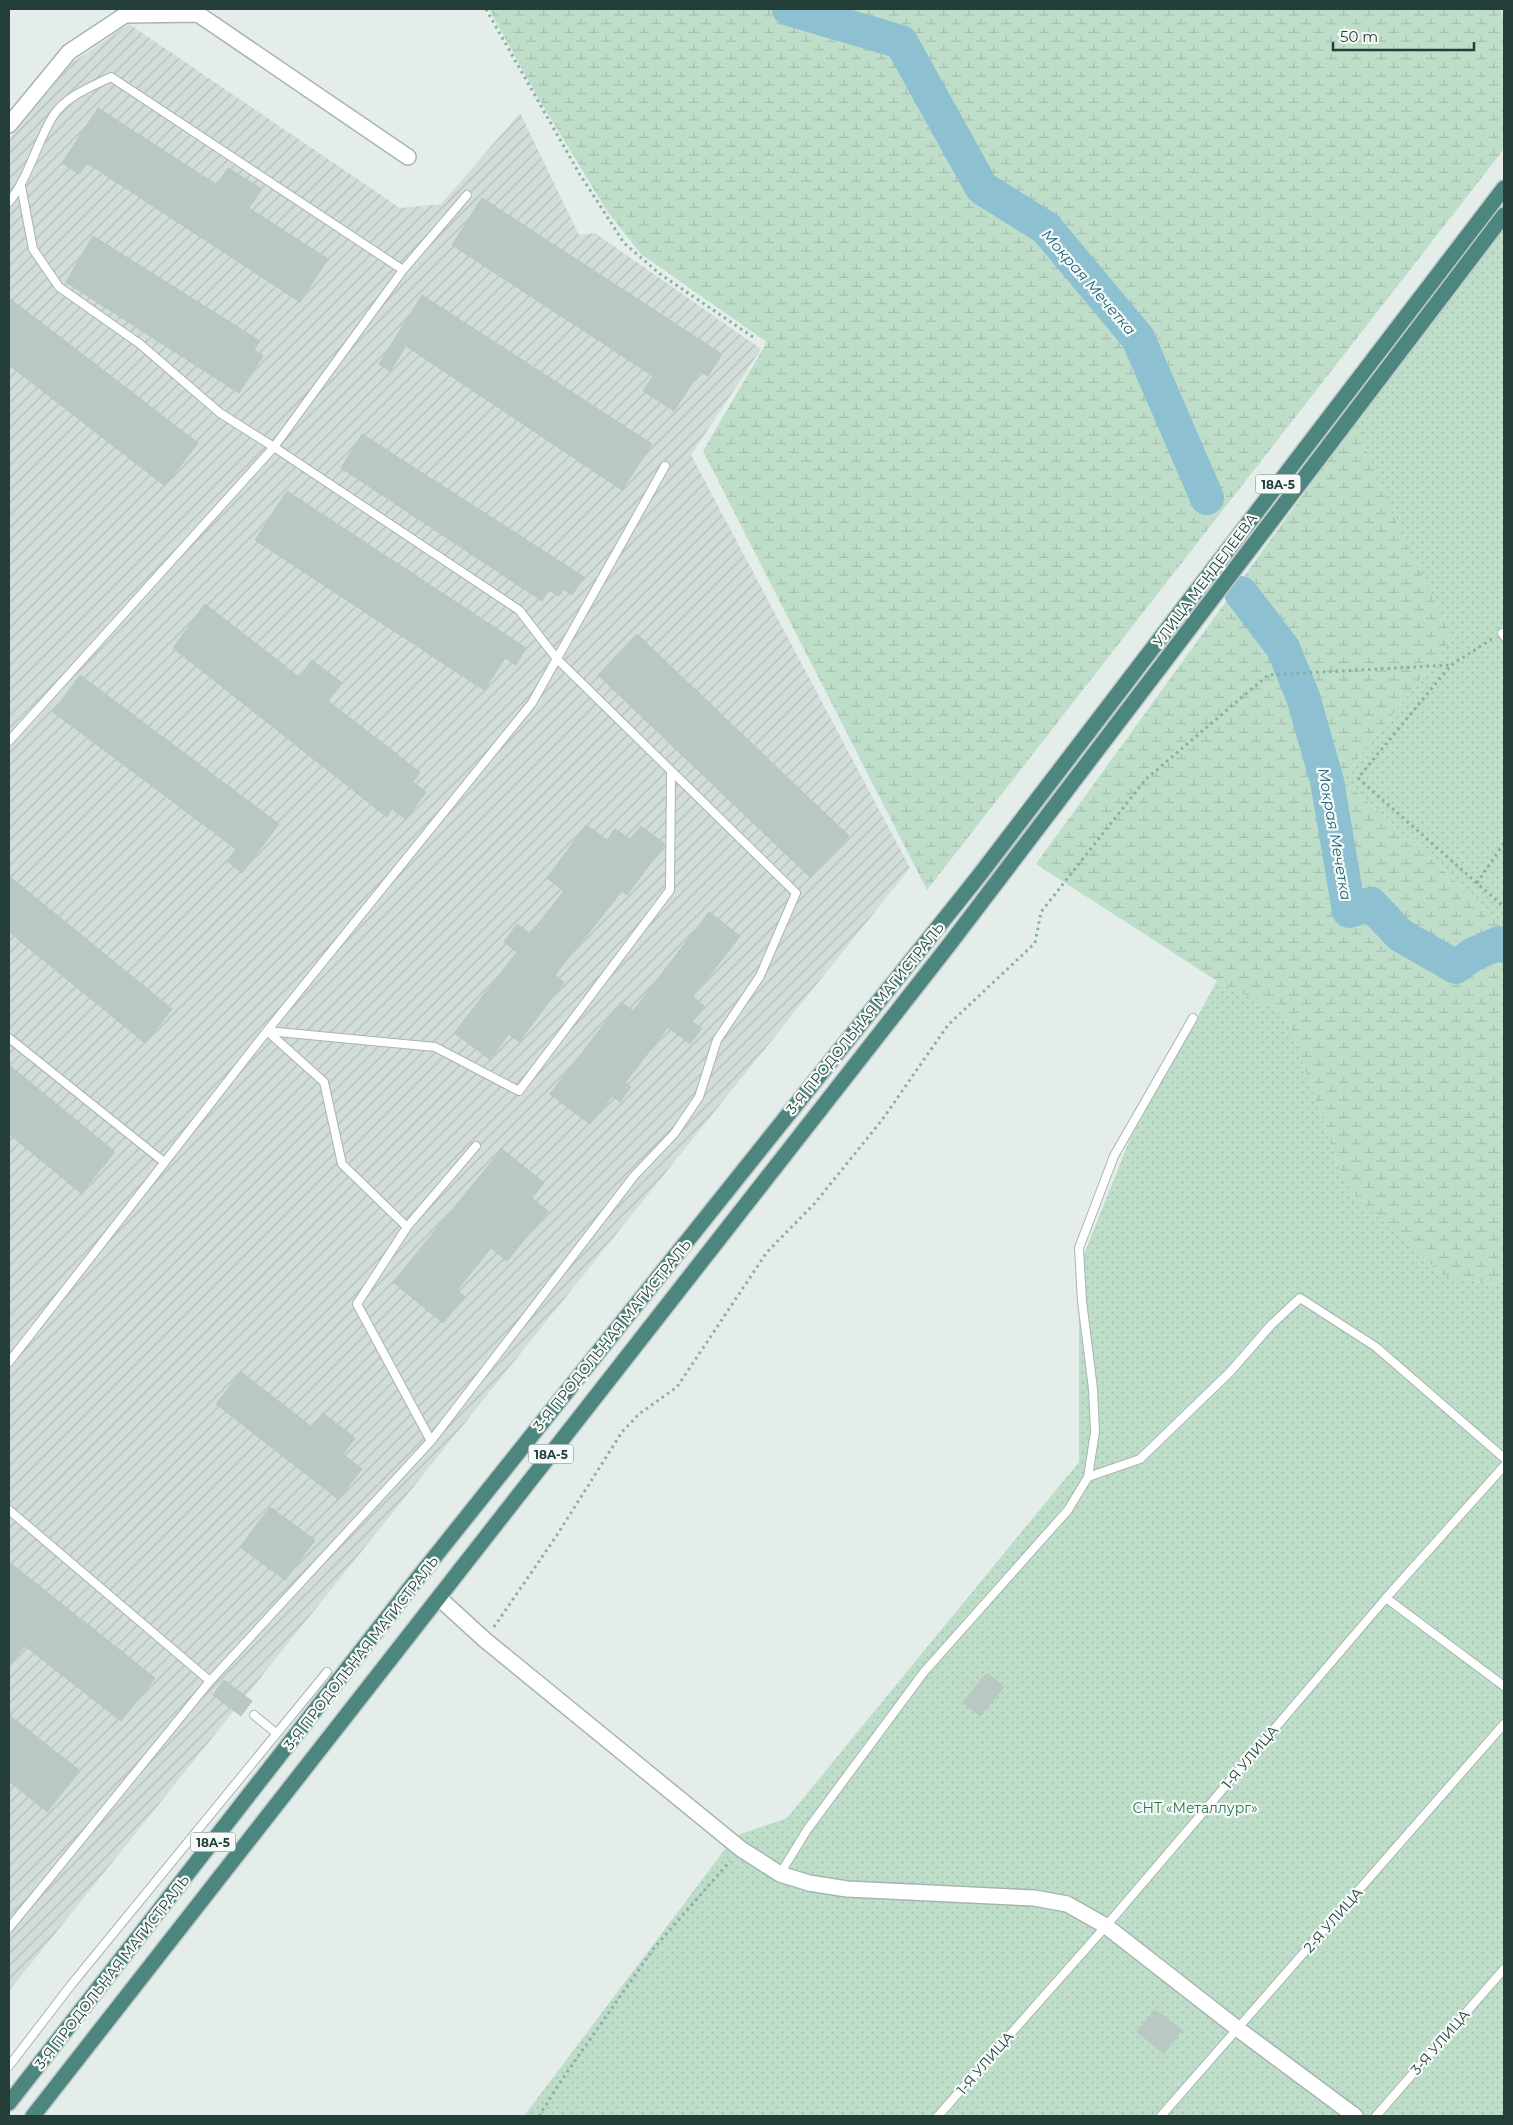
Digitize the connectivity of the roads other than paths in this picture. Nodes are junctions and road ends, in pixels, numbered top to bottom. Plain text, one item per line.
1 (9, 125) edge
2 (408, 157) dead end
3 (21, 186) junction
4 (1504, 188) edge
5 (467, 195) dead end
6 (9, 202) edge
7 (1504, 215) edge
8 (403, 270) junction
9 (274, 447) junction
10 (665, 466) dead end
11 (557, 659) junction
12 (9, 741) edge
13 (671, 771) junction
14 (1051, 781) joint
15 (1068, 791) joint
16 (1193, 1018) dead end
17 (267, 1031) junction
18 (9, 1038) edge
19 (476, 1146) dead end
20 (164, 1162) junction
21 (407, 1227) junction
22 (9, 1362) edge
23 (432, 1440) junction
24 (1504, 1458) edge
25 (1504, 1466) edge
26 (1088, 1477) junction
27 (9, 1510) edge
28 (439, 1598) junction
29 (1386, 1598) junction
30 (327, 1672) dead end
31 (210, 1681) junction
32 (1504, 1686) edge
33 (254, 1715) dead end
34 (1504, 1724) edge
35 (276, 1733) junction
36 (780, 1874) junction
37 (1106, 1926) junction
38 (9, 1928) edge
39 (1504, 1969) edge
40 (1238, 2028) junction
41 (9, 2066) edge
42 (9, 2103) edge
43 (33, 2116) edge
44 (938, 2116) edge
45 (1161, 2116) edge
46 (1355, 2116) edge
47 (1376, 2116) edge

1 - 2 street
3 - 6 lane
3 - 8 lane
3 - 9 lane
4 - 14 highway, УЛИЦА МЕНДЕЛЕЕВА / 18А-5
5 - 8 lane
7 - 15 highway, УЛИЦА МЕНДЕЛЕЕВА / 18А-5
8 - 9 lane
9 - 11 lane
9 - 12 lane
10 - 11 lane
11 - 13 lane
11 - 17 lane
13 - 17 lane
13 - 23 lane
14 - 42 highway, 3-Я ПРОДОЛЬНАЯ МАГИСТРАЛЬ / 18А-5
15 - 28 highway, 3-Я ПРОДОЛЬНАЯ МАГИСТРАЛЬ / 18А-5
16 - 26 lane
17 - 20 lane
17 - 21 lane
18 - 20 lane
19 - 21 lane
20 - 22 lane
21 - 23 lane
23 - 31 lane
24 - 26 lane
25 - 29 lane, 1-Я УЛИЦА
26 - 36 lane
27 - 31 lane
28 - 36 street
28 - 43 highway, 3-Я ПРОДОЛЬНАЯ МАГИСТРАЛЬ / 18А-5
29 - 32 lane
29 - 37 lane, 1-Я УЛИЦА
30 - 35 lane
31 - 38 lane
33 - 35 lane
34 - 40 lane, 2-Я УЛИЦА
35 - 41 lane
36 - 37 street
37 - 40 street
37 - 44 lane, 1-Я УЛИЦА
39 - 47 lane, 3-Я УЛИЦА
40 - 45 lane, 2-Я УЛИЦА
40 - 46 street

